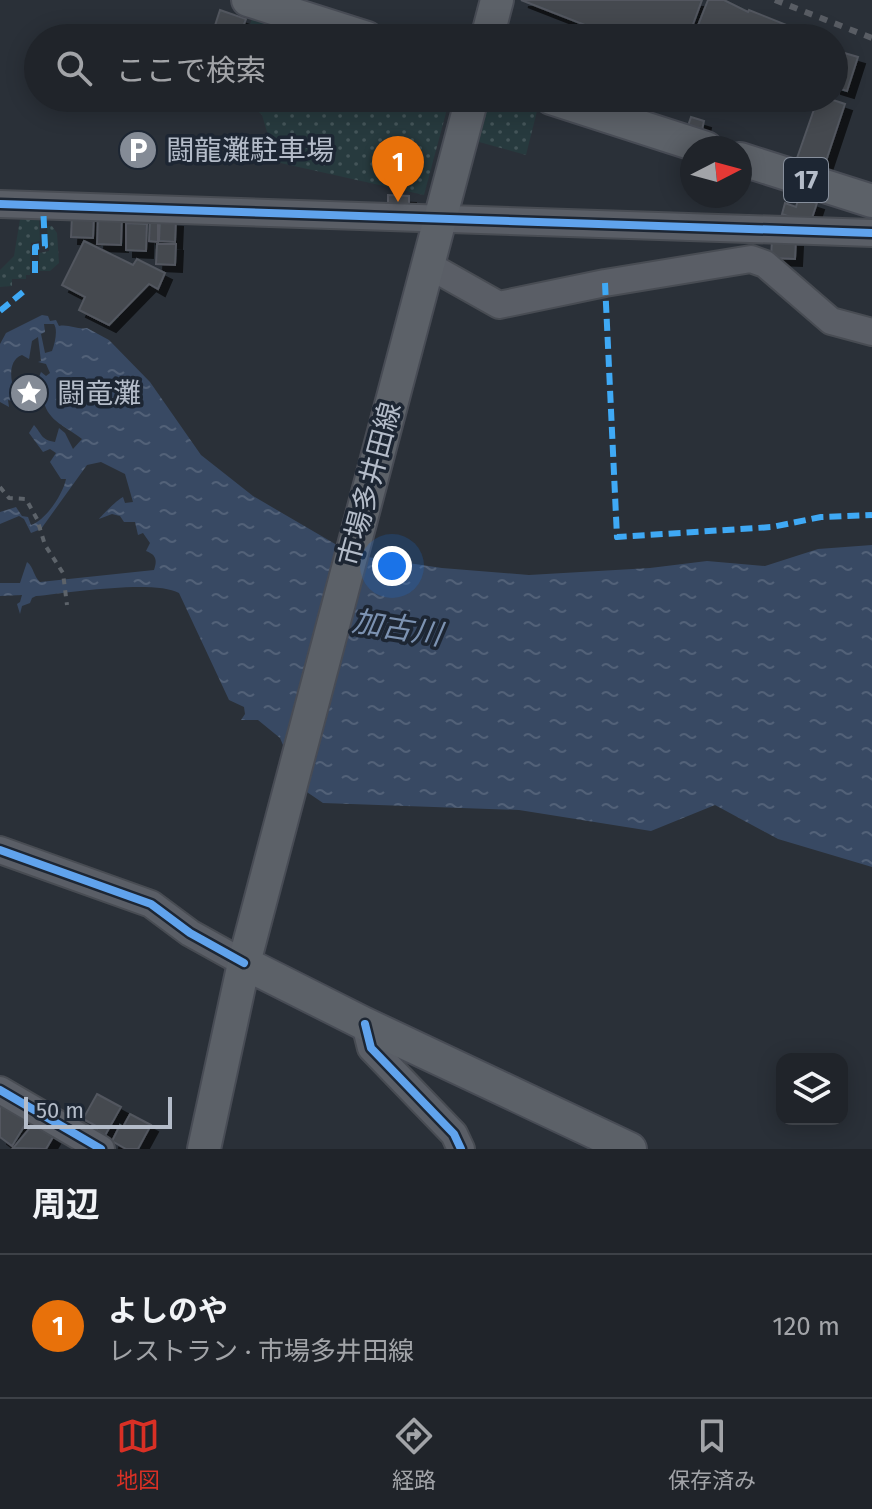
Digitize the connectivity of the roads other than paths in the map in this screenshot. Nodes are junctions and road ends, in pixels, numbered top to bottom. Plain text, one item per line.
1 (248, 0) edge
2 (497, 0) edge
3 (323, 24) edge
4 (491, 24) edge
5 (468, 112) edge
6 (594, 112) edge
7 (680, 140) edge
8 (752, 163) edge
9 (872, 201) edge
10 (0, 204) edge
11 (441, 218) junction
12 (872, 233) edge
13 (428, 265) junction
14 (872, 332) edge
15 (0, 850) edge
16 (244, 963) junction
17 (365, 1024) junction
18 (0, 1090) edge
19 (101, 1149) edge
20 (204, 1149) edge
21 (461, 1149) edge
22 (630, 1149) edge

1 - 3 main road
2 - 4 main road
5 - 11 main road, 市場多井田線
6 - 7 main road
8 - 9 main road, 17
10 - 11 street
11 - 12 street
11 - 13 main road, 市場多井田線
13 - 14 street
13 - 16 main road, 市場多井田線
15 - 16 street
16 - 17 main road
16 - 20 main road, 市場多井田線
17 - 21 street
17 - 22 main road
18 - 19 street

